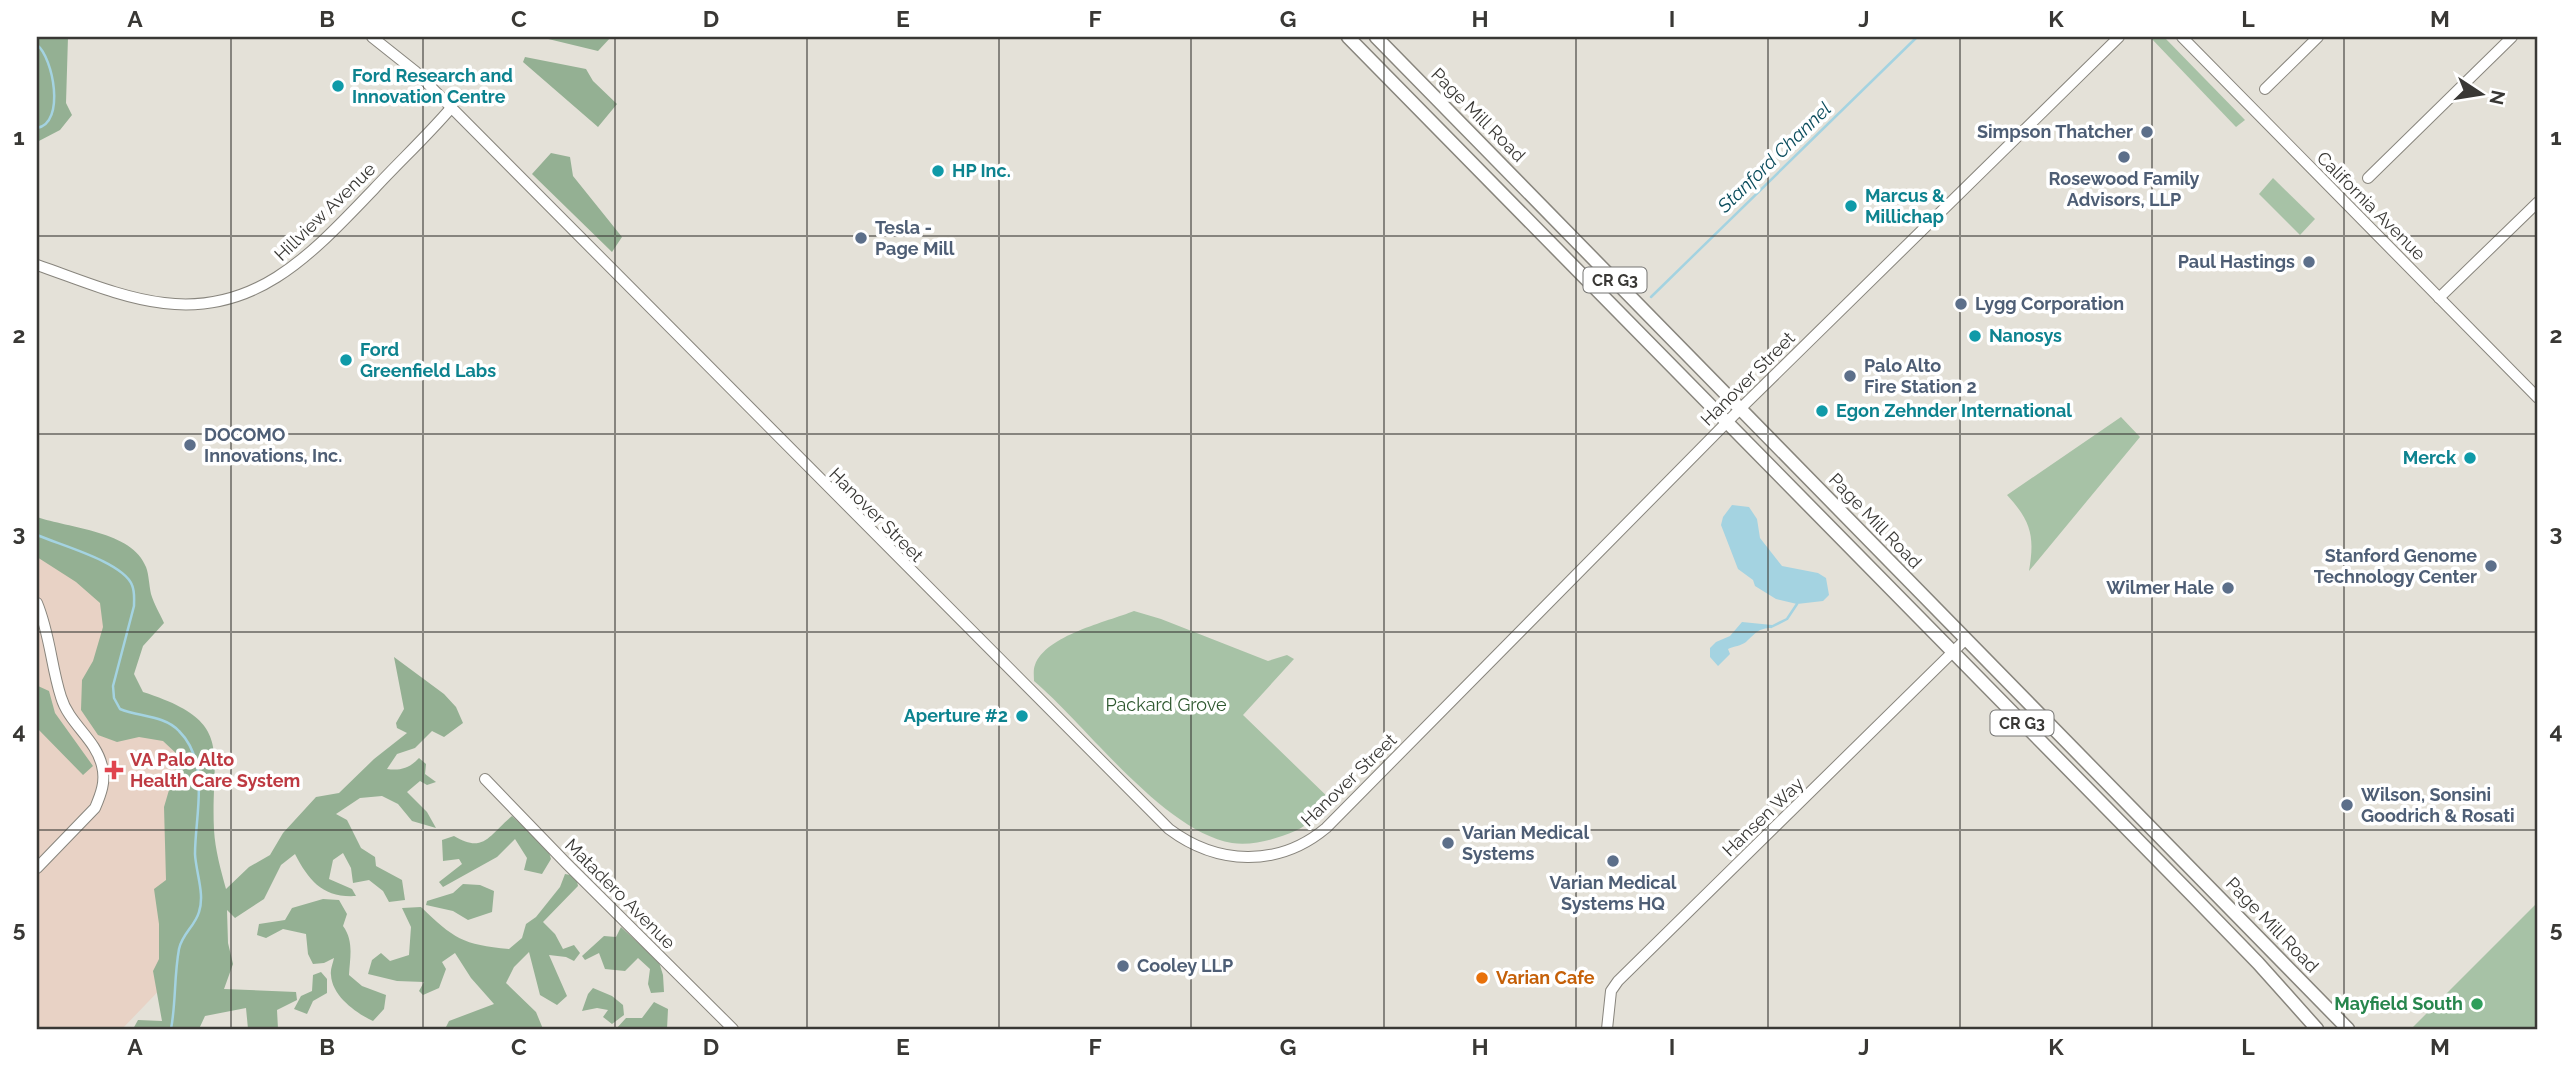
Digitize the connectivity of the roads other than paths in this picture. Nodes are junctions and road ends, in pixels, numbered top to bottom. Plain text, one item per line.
1 (372, 37) edge
2 (1348, 37) edge
3 (1376, 37) edge
4 (2119, 37) edge
5 (2182, 37) edge
6 (2318, 37) edge
7 (2512, 37) edge
8 (1358, 47) junction
9 (1387, 48) junction
10 (2265, 89) dead end
11 (451, 108) junction
12 (2368, 178) dead end
13 (2538, 202) edge
14 (37, 265) edge
15 (2440, 298) junction
16 (2538, 396) edge
17 (1741, 408) junction
18 (1726, 423) junction
19 (37, 603) edge
20 (1966, 639) junction
21 (1952, 653) junction
22 (485, 779) dead end
23 (37, 868) edge
24 (733, 1029) edge
25 (1607, 1029) edge
26 (2317, 1029) edge
27 (2348, 1029) edge

1 - 11 street, Hanover Street
2 - 8 main road, Page Mill Road / CR G3
3 - 9 main road, Page Mill Road / CR G3
4 - 17 street, Hanover Street
5 - 15 street, California Avenue
6 - 10 street
7 - 12 street
8 - 9 main road
8 - 18 main road, Page Mill Road / CR G3
9 - 17 main road, Page Mill Road / CR G3
11 - 14 street, Hillview Avenue
11 - 18 street, Hanover Street
13 - 15 street
15 - 16 street, California Avenue
17 - 18 street, Hanover Street
17 - 20 main road, Page Mill Road / CR G3
18 - 21 main road, Page Mill Road / CR G3
19 - 23 street
20 - 21 street, Hansen Way
20 - 27 main road, Page Mill Road / CR G3
21 - 25 street, Hansen Way
21 - 26 main road, Page Mill Road / CR G3
22 - 24 street, Matadero Avenue

